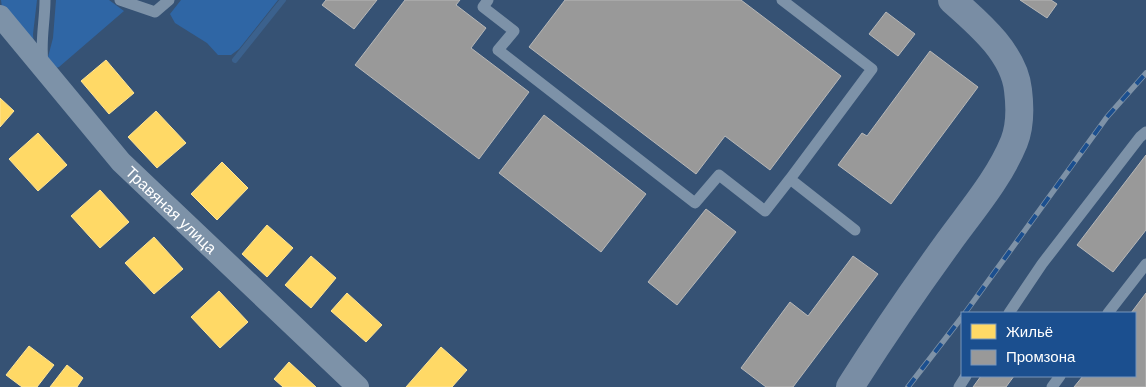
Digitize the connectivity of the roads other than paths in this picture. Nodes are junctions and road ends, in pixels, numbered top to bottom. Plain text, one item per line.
1 (45, 0) edge
2 (120, 0) edge
3 (170, 0) edge
4 (488, 0) edge
5 (782, 0) edge
6 (952, 0) edge
7 (0, 16) edge
8 (44, 69) junction
9 (1146, 132) edge
10 (790, 180) junction
11 (855, 230) dead end
12 (1146, 264) edge
13 (1010, 312) edge
14 (1109, 312) edge
15 (358, 387) edge
16 (850, 387) edge

1 - 8 lane
2 - 3 lane
4 - 10 lane
5 - 10 lane
6 - 16 street
7 - 8 street, Травяная улица
8 - 15 street, Травяная улица
9 - 13 lane
10 - 11 lane
12 - 14 lane

